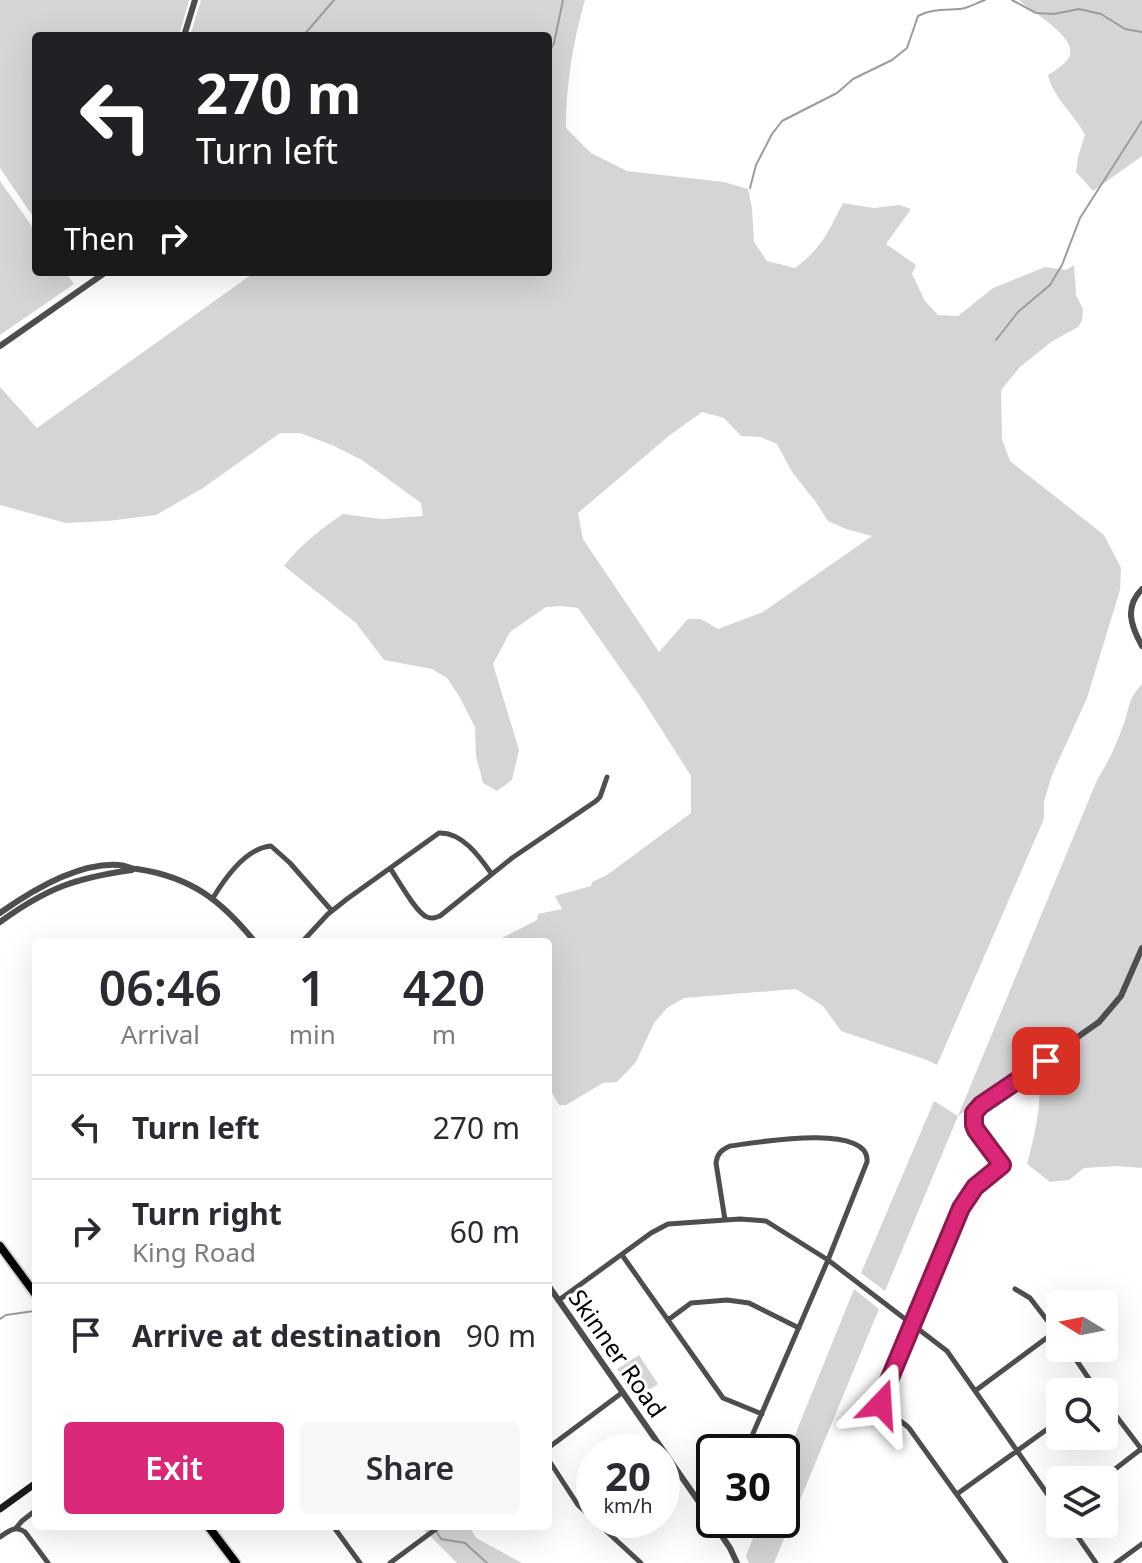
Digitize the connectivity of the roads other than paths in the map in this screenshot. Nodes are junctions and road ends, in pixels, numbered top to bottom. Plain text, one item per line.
1 (195, 0) edge
2 (185, 32) edge
3 (100, 276) edge
4 (0, 346) edge
5 (1142, 589) edge
6 (1142, 646) edge
7 (607, 777) dead end
8 (390, 868) junction
9 (136, 869) junction
10 (491, 873) junction
11 (213, 898) junction
12 (332, 911) junction
13 (0, 913) edge
14 (0, 922) edge
15 (252, 938) edge
16 (306, 938) edge
17 (1142, 948) edge
18 (1002, 1165) joint
19 (725, 1220) junction
20 (0, 1246) edge
21 (622, 1255) junction
22 (828, 1260) junction
23 (1015, 1289) dead end
24 (32, 1290) edge
25 (552, 1290) edge
26 (559, 1300) junction
27 (1046, 1319) edge
28 (668, 1320) junction
29 (913, 1323) junction
30 (799, 1328) junction
31 (1046, 1342) edge
32 (975, 1391) junction
33 (623, 1392) junction
34 (762, 1414) junction
35 (1118, 1418) edge
36 (1046, 1430) edge
37 (753, 1434) edge
38 (552, 1445) edge
39 (1142, 1449) edge
40 (1018, 1451) junction
41 (552, 1465) edge
42 (1118, 1467) edge
43 (32, 1486) edge
44 (1046, 1492) edge
45 (957, 1494) junction
46 (696, 1498) edge
47 (0, 1509) edge
48 (32, 1513) edge
49 (16, 1528) junction
50 (211, 1530) edge
51 (336, 1530) edge
52 (434, 1530) edge
53 (0, 1537) edge
54 (723, 1538) edge
55 (1079, 1538) edge
56 (1142, 1544) edge
57 (48, 1563) edge
58 (236, 1563) edge
59 (360, 1563) edge
60 (390, 1563) edge
61 (641, 1563) edge
62 (737, 1563) edge
63 (1006, 1563) edge
64 (1096, 1563) edge
65 (1116, 1563) edge

1 - 2 street
3 - 4 street
5 - 6 street
7 - 10 street
8 - 10 street
8 - 10 street
8 - 12 street
9 - 11 street
9 - 13 street
9 - 14 street
11 - 12 street
11 - 15 street
12 - 16 street
17 - 18 street
18 - 29 street
19 - 21 street
19 - 22 street
19 - 22 street
20 - 24 main road
21 - 26 street
21 - 28 street
22 - 29 street
22 - 30 street
23 - 27 street
25 - 26 street, Skinner Road
26 - 33 street, Skinner Road
28 - 30 street
28 - 34 street
29 - 32 street
29 - 45 street
30 - 34 street
31 - 32 street
32 - 40 street
33 - 38 street
33 - 46 street, Skinner Road
34 - 37 street
35 - 39 street
36 - 40 street
39 - 42 street
40 - 44 street
40 - 45 street
41 - 61 street
43 - 47 main road
45 - 63 street
48 - 49 street
49 - 53 street
49 - 57 street
50 - 58 main road
51 - 59 street
52 - 60 street
54 - 62 street, Skinner Road
55 - 64 street
56 - 65 street

